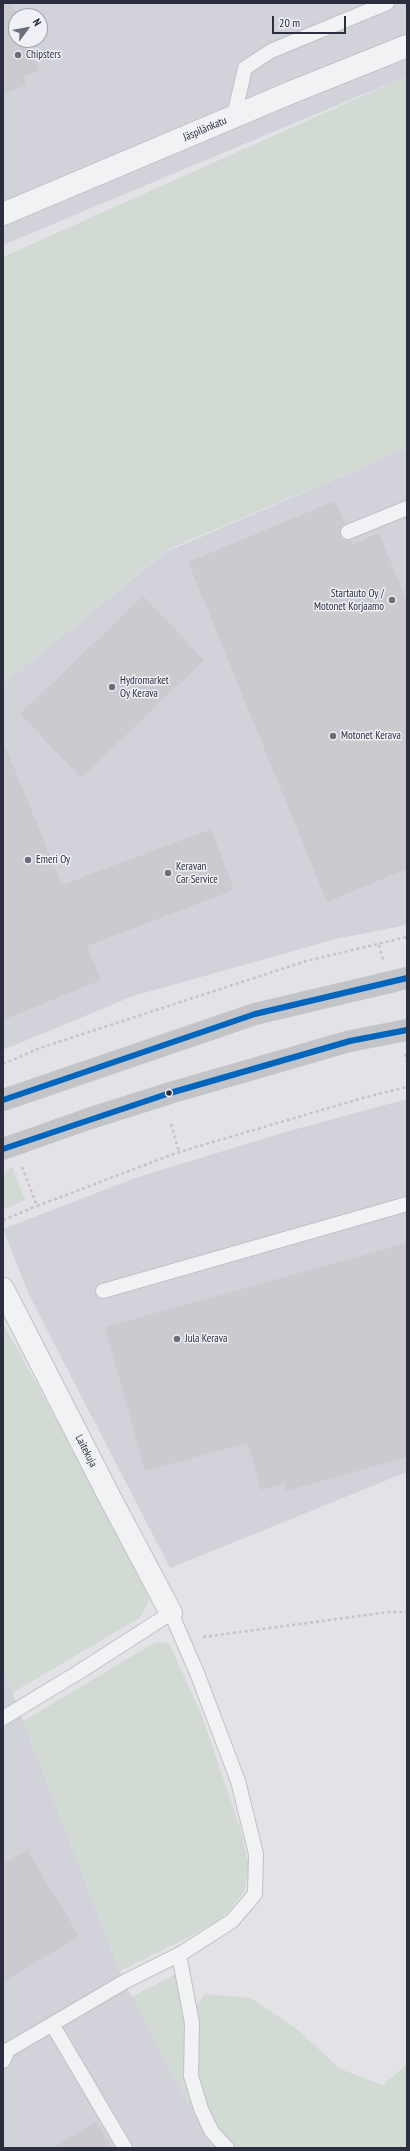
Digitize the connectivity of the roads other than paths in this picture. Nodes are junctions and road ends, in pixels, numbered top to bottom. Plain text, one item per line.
1 (387, 3) edge
2 (407, 46) edge
3 (234, 116) junction
4 (3, 214) edge
5 (407, 508) edge
6 (348, 532) dead end
7 (407, 978) edge
8 (407, 1030) edge
9 (3, 1100) edge
10 (8, 1147) edge
11 (407, 1204) edge
12 (3, 1289) edge
13 (103, 1291) dead end
14 (171, 1613) junction
15 (3, 1718) edge
16 (179, 1955) junction
17 (52, 2024) junction
18 (3, 2061) edge
19 (125, 2148) edge
20 (227, 2148) edge

1 - 3 lane
2 - 3 street, Jäspilänkatu
3 - 4 street, Jäspilänkatu
5 - 6 lane
7 - 9 street
8 - 10 street
11 - 13 lane
12 - 14 street, Laitekuja
14 - 15 lane
14 - 16 lane
16 - 17 lane
16 - 20 lane
17 - 18 lane
17 - 19 lane

